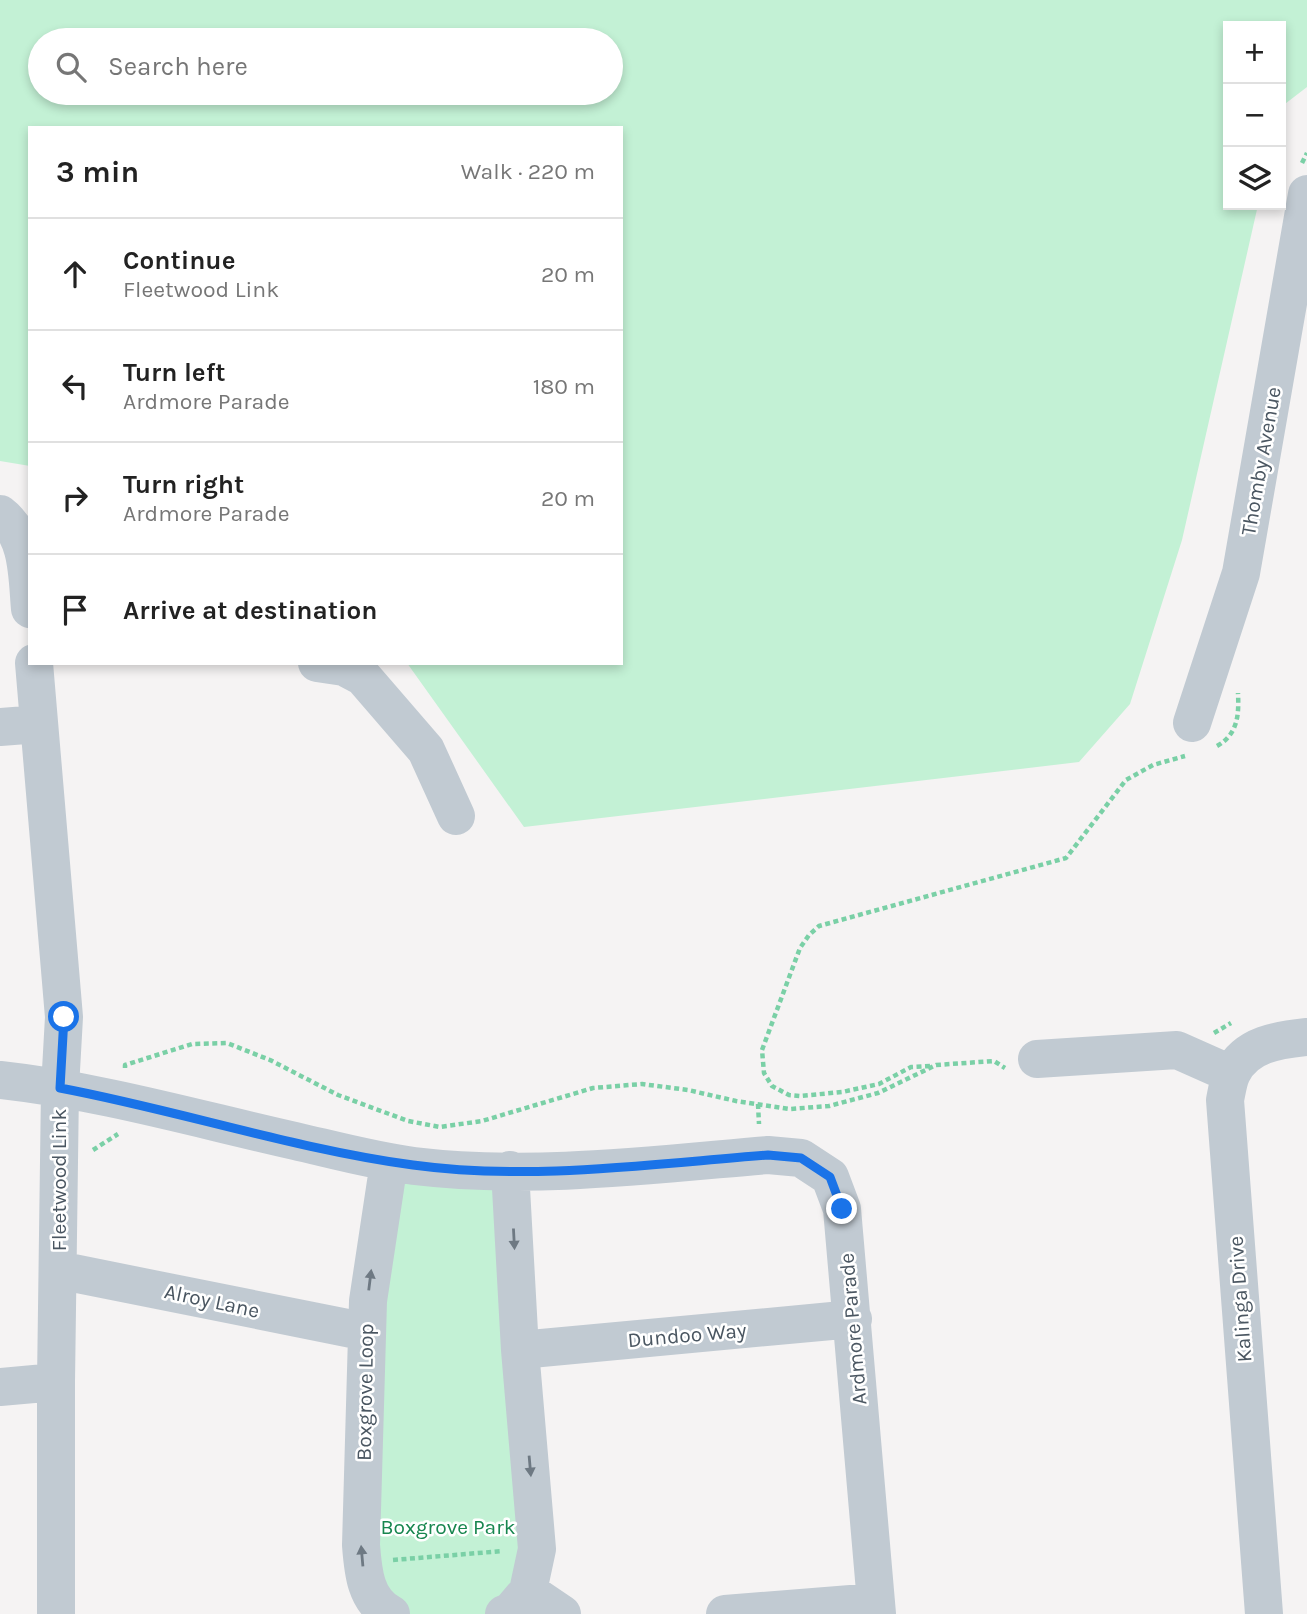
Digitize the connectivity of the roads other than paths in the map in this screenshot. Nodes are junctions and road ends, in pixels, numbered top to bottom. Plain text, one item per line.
1 (1303, 180) edge
2 (14, 517) edge
3 (28, 587) edge
4 (34, 665) edge
5 (330, 665) edge
6 (39, 724) junction
7 (0, 727) edge
8 (1197, 742) road end
9 (456, 816) dead end
10 (1307, 1037) edge
11 (1037, 1059) dead end
12 (1231, 1074) junction
13 (0, 1080) edge
14 (60, 1088) junction
15 (389, 1162) junction
16 (510, 1170) junction
17 (58, 1270) junction
18 (853, 1319) junction
19 (367, 1332) junction
20 (520, 1350) junction
21 (56, 1382) junction
22 (0, 1387) edge
23 (515, 1603) edge
24 (876, 1608) edge
25 (378, 1610) edge
26 (56, 1614) edge
27 (562, 1614) edge
28 (725, 1614) edge
29 (1264, 1614) edge

1 - 8 street, Thomby Avenue
2 - 3 street
4 - 6 street, Fleetwood Link
5 - 9 street
6 - 7 street
6 - 14 street, Fleetwood Link
10 - 12 street
11 - 12 street
12 - 29 street, Kalinga Drive
13 - 14 street, Ardmore Parade
14 - 15 street, Ardmore Parade
14 - 17 street, Fleetwood Link
15 - 16 street, Ardmore Parade
19 -> 15 street, Boxgrove Loop
16 - 18 street, Ardmore Parade
16 -> 20 street
17 - 19 street, Alroy Lane
17 - 21 street, Fleetwood Link
18 - 20 street, Dundoo Way
18 - 24 street, Ardmore Parade
25 -> 19 street, Boxgrove Loop
20 -> 23 street
21 - 22 street
21 - 26 street, Fleetwood Link
23 - 27 street
24 - 28 street

